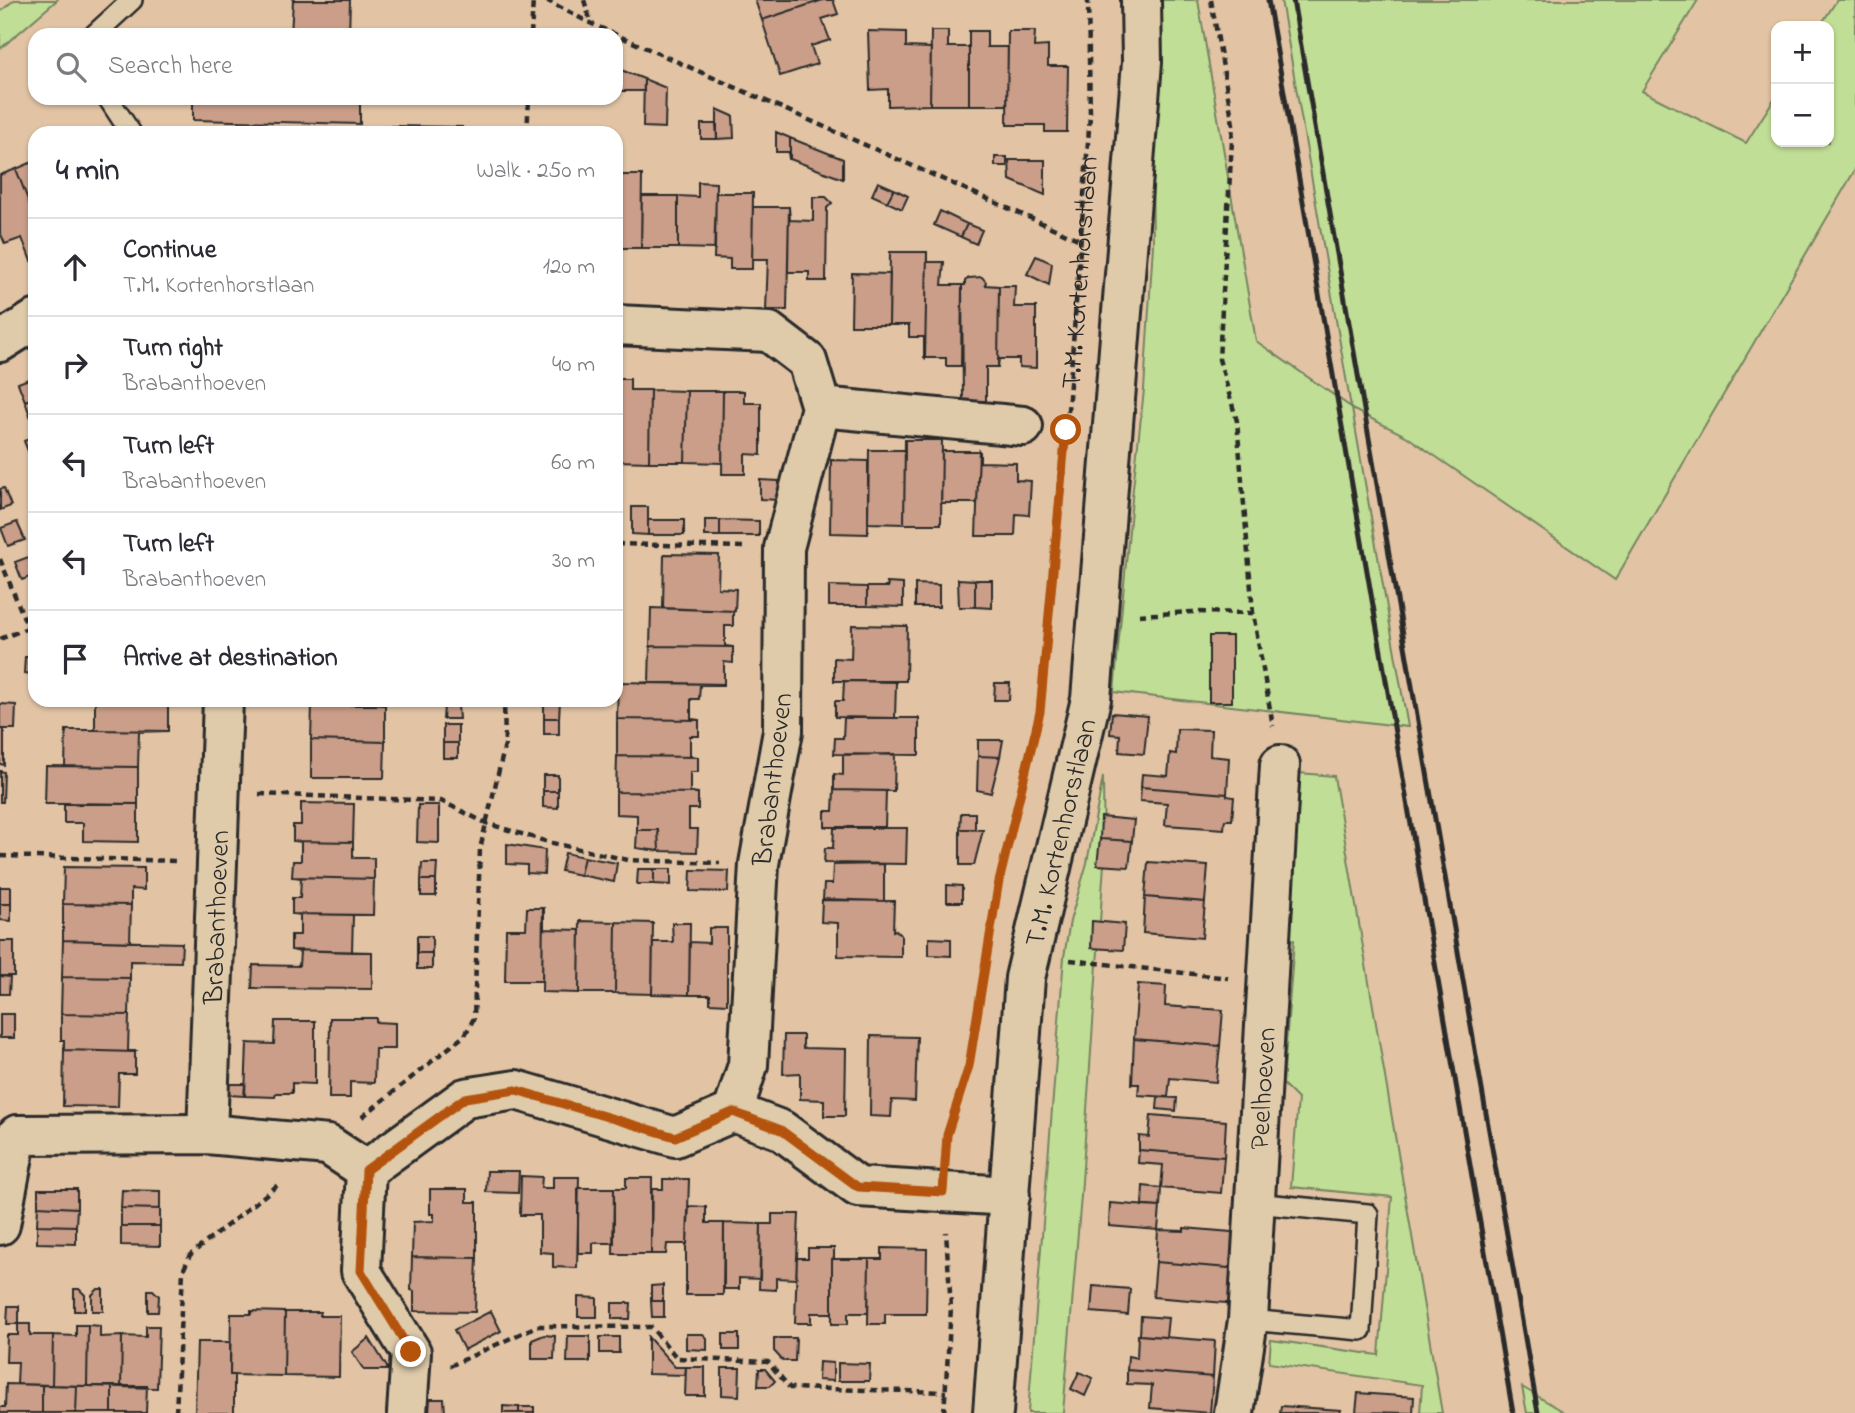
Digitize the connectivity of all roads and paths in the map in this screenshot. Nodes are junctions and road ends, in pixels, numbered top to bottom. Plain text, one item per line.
1 (132, 0) edge
2 (533, 0) edge
3 (546, 0) edge
4 (584, 0) edge
5 (1088, 0) edge
6 (1141, 0) edge
7 (1211, 0) edge
8 (592, 24) junction
9 (102, 28) edge
10 (531, 28) edge
11 (601, 28) edge
12 (623, 38) edge
13 (113, 105) edge
14 (529, 105) edge
15 (126, 126) edge
16 (527, 126) edge
17 (1080, 240) junction
18 (28, 324) edge
19 (623, 325) edge
20 (0, 342) edge
21 (821, 407) junction
22 (1023, 426) dead end
23 (623, 544) edge
24 (785, 548) junction
25 (0, 559) edge
26 (1253, 613) junction
27 (1098, 617) junction
28 (28, 628) joint
29 (0, 639) edge
30 (223, 707) edge
31 (504, 707) edge
32 (1280, 765) joint
33 (220, 792) junction
34 (486, 823) junction
35 (0, 856) edge
36 (217, 862) junction
37 (759, 864) junction
38 (990, 937) dead end
39 (1031, 955) junction
40 (1268, 983) junction
41 (979, 1002) dead end
42 (733, 1112) junction
43 (8, 1127) edge
44 (207, 1134) junction
45 (328, 1145) junction
46 (366, 1170) junction
47 (943, 1192) junction
48 (1010, 1196) junction
49 (1255, 1203) junction
50 (0, 1224) edge
51 (1248, 1320) junction
52 (946, 1392) junction
53 (408, 1399) edge
54 (176, 1413) edge
55 (944, 1413) edge
56 (993, 1413) edge
57 (1234, 1413) edge

1 - 9 lane
2 - 10 path
3 - 8 path
4 - 8 path
5 - 17 path, T.M. Kortenhorstlaan
6 - 27 street, T.M. Kortenhorstlaan
7 - 26 path
8 - 11 path
12 - 17 path
13 - 15 lane
14 - 16 path
17 - 38 path, T.M. Kortenhorstlaan
18 - 20 street
19 - 21 street
21 - 22 street
21 - 24 street, Brabanthoeven
23 - 24 path
24 - 37 street, Brabanthoeven
25 - 28 path
26 - 27 path
26 - 32 path
27 - 39 street, T.M. Kortenhorstlaan
28 - 29 path
30 - 33 street, Brabanthoeven
31 - 34 path
32 - 40 street, Peelhoeven
33 - 34 path
33 - 36 street, Brabanthoeven
34 - 37 path
34 - 45 path
35 - 36 path
36 - 44 street, Brabanthoeven
37 - 42 street, Brabanthoeven
39 - 40 path
39 - 48 street, T.M. Kortenhorstlaan
40 - 49 street, Peelhoeven
41 - 47 path
42 - 46 street
42 - 47 street
43 - 44 street
43 - 50 street
44 - 45 street
45 - 46 street
45 - 54 path
46 - 53 street
47 - 48 street
47 - 52 path
48 - 56 street, T.M. Kortenhorstlaan
49 - 51 street, Peelhoeven
49 - 51 lane
51 - 57 street, Peelhoeven
52 - 53 path
52 - 55 path

